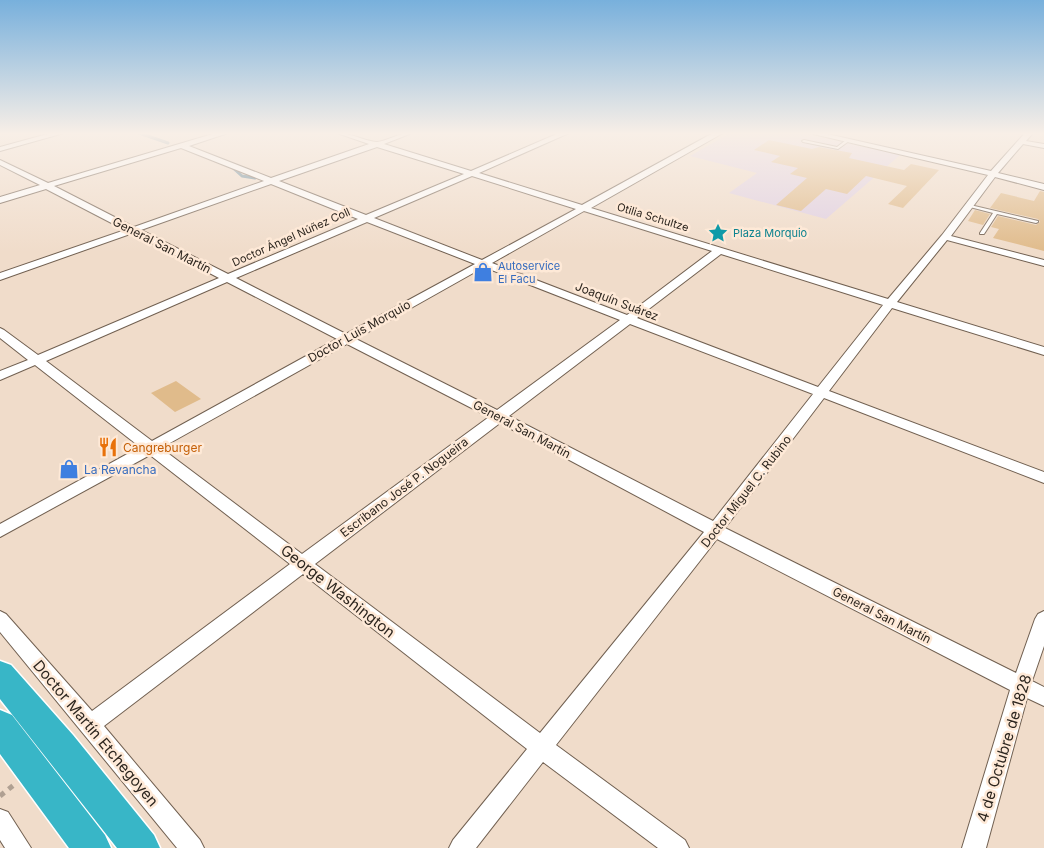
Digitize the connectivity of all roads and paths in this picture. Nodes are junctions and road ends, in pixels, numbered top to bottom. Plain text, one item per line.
1 (21, 173) edge
2 (92, 173) edge
3 (250, 173) edge
4 (295, 173) edge
5 (470, 173) joint
6 (649, 173) edge
7 (987, 173) edge
8 (993, 174) junction
9 (271, 181) junction
10 (47, 186) junction
11 (1044, 187) edge
12 (0, 200) edge
13 (968, 205) junction
14 (583, 209) junction
15 (996, 212) junction
16 (366, 218) junction
17 (1036, 222) dead end
18 (133, 230) junction
19 (982, 233) dead end
20 (945, 237) junction
21 (718, 251) junction
22 (482, 263) junction
23 (1044, 263) edge
24 (0, 277) edge
25 (228, 278) junction
26 (890, 304) junction
27 (626, 320) junction
28 (0, 332) edge
29 (346, 338) junction
30 (1044, 351) edge
31 (36, 360) junction
32 (0, 376) edge
33 (822, 392) junction
34 (498, 416) junction
35 (149, 447) junction
36 (1044, 478) edge
37 (715, 530) junction
38 (0, 531) edge
39 (303, 563) junction
40 (0, 619) edge
41 (1044, 620) edge
42 (0, 675) edge
43 (1021, 685) junction
44 (1044, 697) edge
45 (90, 724) junction
46 (0, 726) edge
47 (542, 748) junction
48 (0, 820) edge
49 (19, 848) edge
50 (92, 848) edge
51 (141, 848) edge
52 (192, 848) edge
53 (461, 848) edge
54 (677, 848) edge
55 (974, 848) edge

1 - 10 street, General San Martín
2 - 10 street
3 - 9 street, Joaquín Suárez
4 - 9 street
5 - 14 street, Otilia Schultze
5 - 16 street, Doctor Ángel Núñez Coll
6 - 14 street, Doctor Luis Morquio
7 - 8 street
8 - 11 street
8 - 13 street, Doctor Miguel C. Rubino
9 - 16 street, Joaquín Suárez
9 - 18 street
10 - 12 street
10 - 18 street, General San Martín
13 - 15 lane
13 - 20 street, Doctor Miguel C. Rubino
14 - 21 street, Otilia Schultze
14 - 22 street, Doctor Luis Morquio
15 - 17 lane
15 - 19 lane
16 - 22 street, Joaquín Suárez
16 - 25 street, Doctor Ángel Núñez Coll
18 - 24 street
18 - 25 street, General San Martín
20 - 23 street
20 - 26 street, Doctor Miguel C. Rubino
21 - 26 street, Otilia Schultze
21 - 27 street, Escribano José P. Nogueira
22 - 27 street, Joaquín Suárez
22 - 29 street, Doctor Luis Morquio
25 - 29 street, General San Martín
25 - 31 street, Doctor Ángel Núñez Coll
26 - 30 street, Otilia Schultze
26 - 33 street, Doctor Miguel C. Rubino
27 - 33 street, Joaquín Suárez
27 - 34 street, Escribano José P. Nogueira
28 - 31 street, George Washington
29 - 34 street, General San Martín
29 - 35 street, Doctor Luis Morquio
31 - 32 street, Doctor Ángel Núñez Coll
31 - 35 street, George Washington
33 - 36 street, Joaquín Suárez
33 - 37 street, Doctor Miguel C. Rubino
34 - 37 street, General San Martín
34 - 39 street, Escribano José P. Nogueira
35 - 38 street, Doctor Luis Morquio
35 - 39 street, George Washington
37 - 43 street, General San Martín
37 - 47 street, Doctor Miguel C. Rubino
39 - 45 street, Escribano José P. Nogueira
39 - 47 street, George Washington
40 - 45 street, Doctor Martín Etchegoyen
41 - 43 street, 4 de Octubre de 1828
42 - 51 highway
43 - 44 street, General San Martín
43 - 55 street, 4 de Octubre de 1828
45 - 52 street, Doctor Martín Etchegoyen
46 - 50 highway
47 - 53 street, Doctor Miguel C. Rubino
47 - 54 street, George Washington
48 - 49 street

